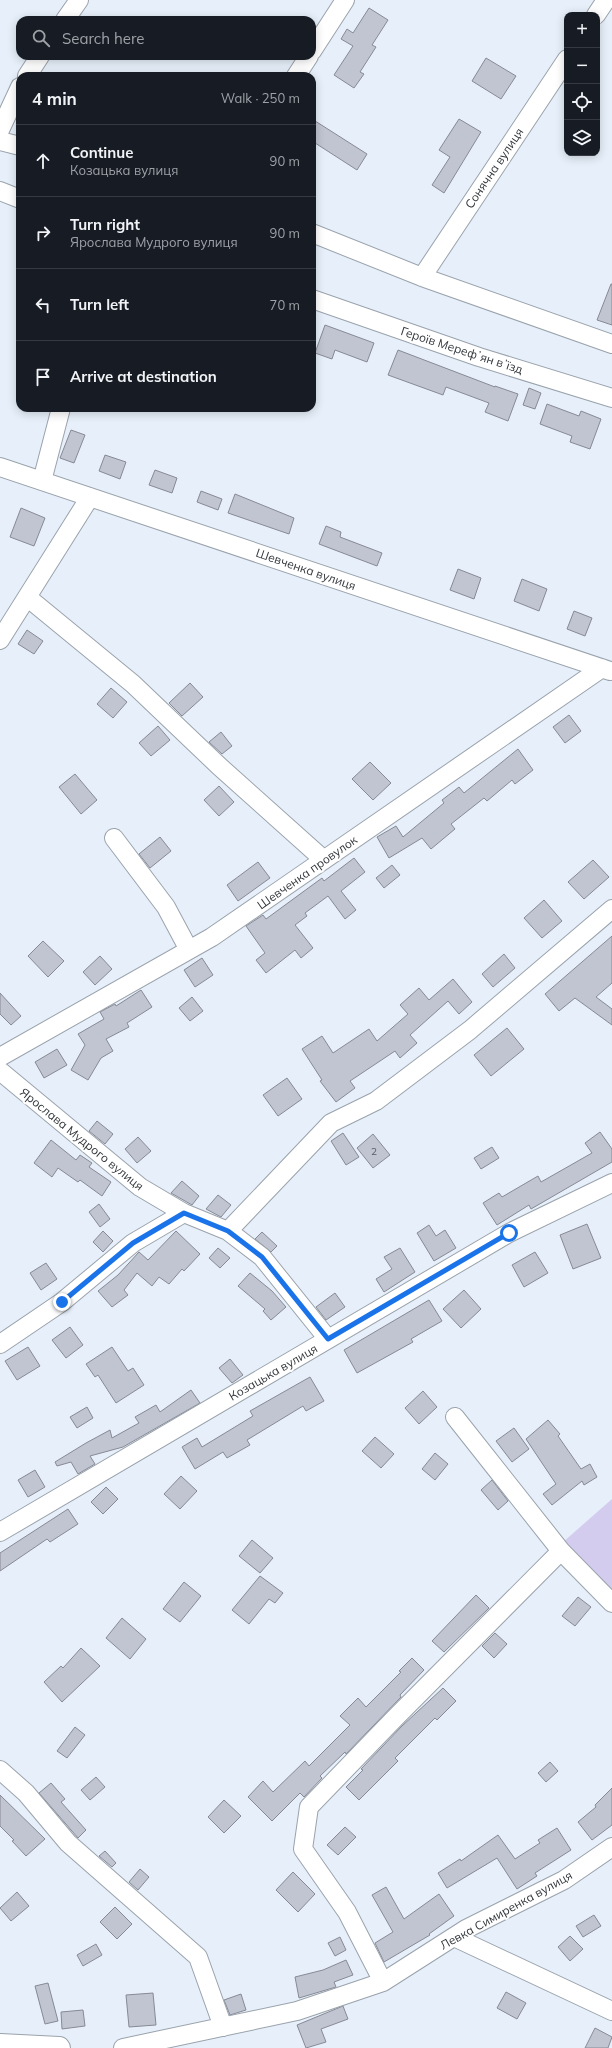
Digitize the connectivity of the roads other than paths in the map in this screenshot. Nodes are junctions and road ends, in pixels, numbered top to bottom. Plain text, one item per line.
1 (79, 0) edge
2 (345, 0) edge
3 (606, 0) edge
4 (598, 12) edge
5 (68, 16) edge
6 (316, 45) edge
7 (37, 60) edge
8 (306, 60) edge
9 (564, 64) edge
10 (30, 72) edge
11 (299, 72) edge
12 (16, 96) edge
13 (0, 130) edge
14 (0, 141) edge
15 (16, 145) edge
16 (0, 191) edge
17 (16, 197) edge
18 (316, 235) edge
19 (422, 277) junction
20 (316, 300) edge
21 (612, 344) edge
22 (612, 398) edge
23 (60, 412) edge
24 (0, 467) edge
25 (42, 481) junction
26 (90, 497) junction
27 (27, 597) junction
28 (0, 640) edge
29 (607, 670) edge
30 (114, 838) dead end
31 (324, 860) junction
32 (612, 909) edge
33 (189, 950) junction
34 (0, 1057) edge
35 (0, 1071) edge
36 (612, 1183) edge
37 (184, 1213) junction
38 (228, 1231) junction
39 (328, 1339) junction
40 (0, 1344) edge
41 (455, 1417) dead end
42 (0, 1532) edge
43 (562, 1551) junction
44 (612, 1603) edge
45 (0, 1770) edge
46 (612, 1847) edge
47 (454, 1937) junction
48 (383, 1982) junction
49 (612, 2011) edge
50 (223, 2027) junction
51 (0, 2045) edge
52 (59, 2048) edge
53 (123, 2048) edge

1 - 5 street
2 - 6 street
3 - 4 street
7 - 10 street
8 - 11 street
9 - 19 street, Сонячна вулиця
12 - 13 street
14 - 15 street
16 - 17 street
18 - 19 street
19 - 21 street
20 - 22 street, Героїв Мерефʼян вʼїзд
23 - 25 street
24 - 25 street, Шевченка вулиця
25 - 26 street, Шевченка вулиця
26 - 27 street
26 - 29 street, Шевченка вулиця
27 - 28 street
27 - 31 street
29 - 31 street, Шевченка провулок
30 - 33 street
31 - 33 street, Шевченка провулок
32 - 38 street
33 - 34 street, Шевченка провулок
35 - 37 street, Ярослава Мудрого вулиця
36 - 39 street, Козацька вулиця
37 - 38 street, Ярослава Мудрого вулиця
37 - 40 street
38 - 39 street, Ярослава Мудрого вулиця
39 - 42 street, Козацька вулиця
41 - 43 street
43 - 44 street
43 - 48 street
45 - 50 street
46 - 47 street, Левка Симиренка вулиця
47 - 48 street, Левка Симиренка вулиця
47 - 49 street
48 - 50 street, Левка Симиренка вулиця
50 - 53 street, Левка Симиренка вулиця
51 - 52 street

